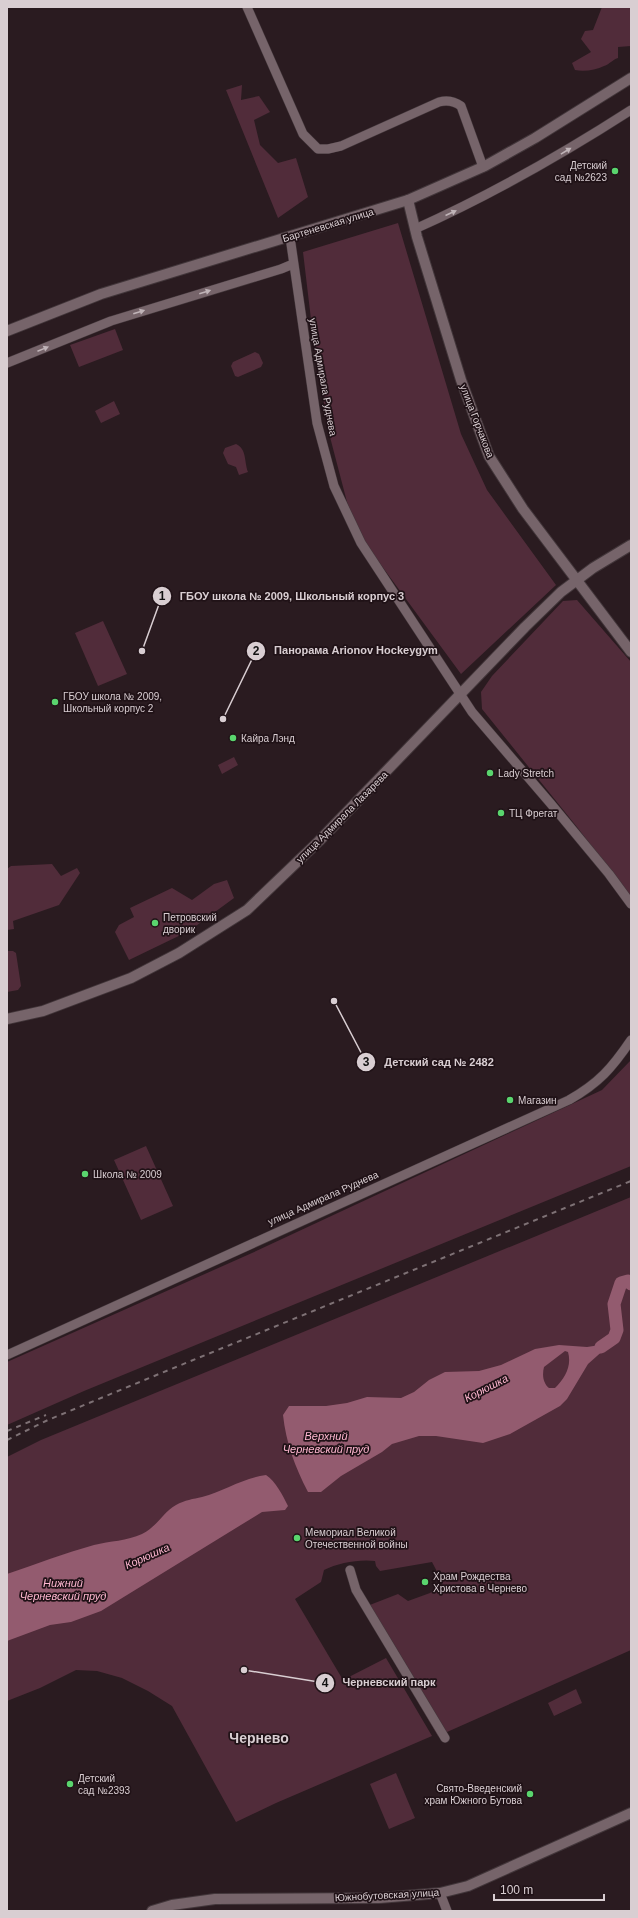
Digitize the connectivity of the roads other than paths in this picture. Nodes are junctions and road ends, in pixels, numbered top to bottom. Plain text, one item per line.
1 (247, 7) edge
2 (631, 78) edge
3 (631, 110) edge
4 (483, 167) junction
5 (408, 200) junction
6 (415, 229) junction
7 (290, 237) junction
8 (293, 264) junction
9 (7, 331) edge
10 (7, 363) edge
11 (631, 545) edge
12 (576, 581) junction
13 (631, 652) edge
14 (461, 695) junction
15 (631, 904) edge
16 (7, 1020) edge
17 (631, 1040) edge
18 (7, 1354) edge
19 (350, 1570) dead end
20 (445, 1738) dead end
21 (631, 1813) edge
22 (440, 1894) junction
23 (152, 1911) edge
24 (447, 1911) edge

1 - 4 street
2 - 4 street, Бартеневская улица
6 -> 3 street
4 - 5 street, Бартеневская улица
5 - 6 street, улица Горчакова
5 - 7 street, Бартеневская улица
6 - 12 street, улица Горчакова
7 - 8 street, улица Адмирала Руднева
7 - 9 street, Бартеневская улица
10 -> 8 street
8 - 14 street, улица Адмирала Руднева
11 - 12 street, улица Адмирала Лазарева
12 - 13 street, улица Горчакова
12 - 14 street, улица Адмирала Лазарева
14 - 15 street, улица Адмирала Руднева
14 - 16 street, улица Адмирала Лазарева
17 - 18 street, улица Адмирала Руднева
19 - 20 street
21 - 22 street, Южнобутовская улица
22 - 23 street, Южнобутовская улица
22 - 24 street

